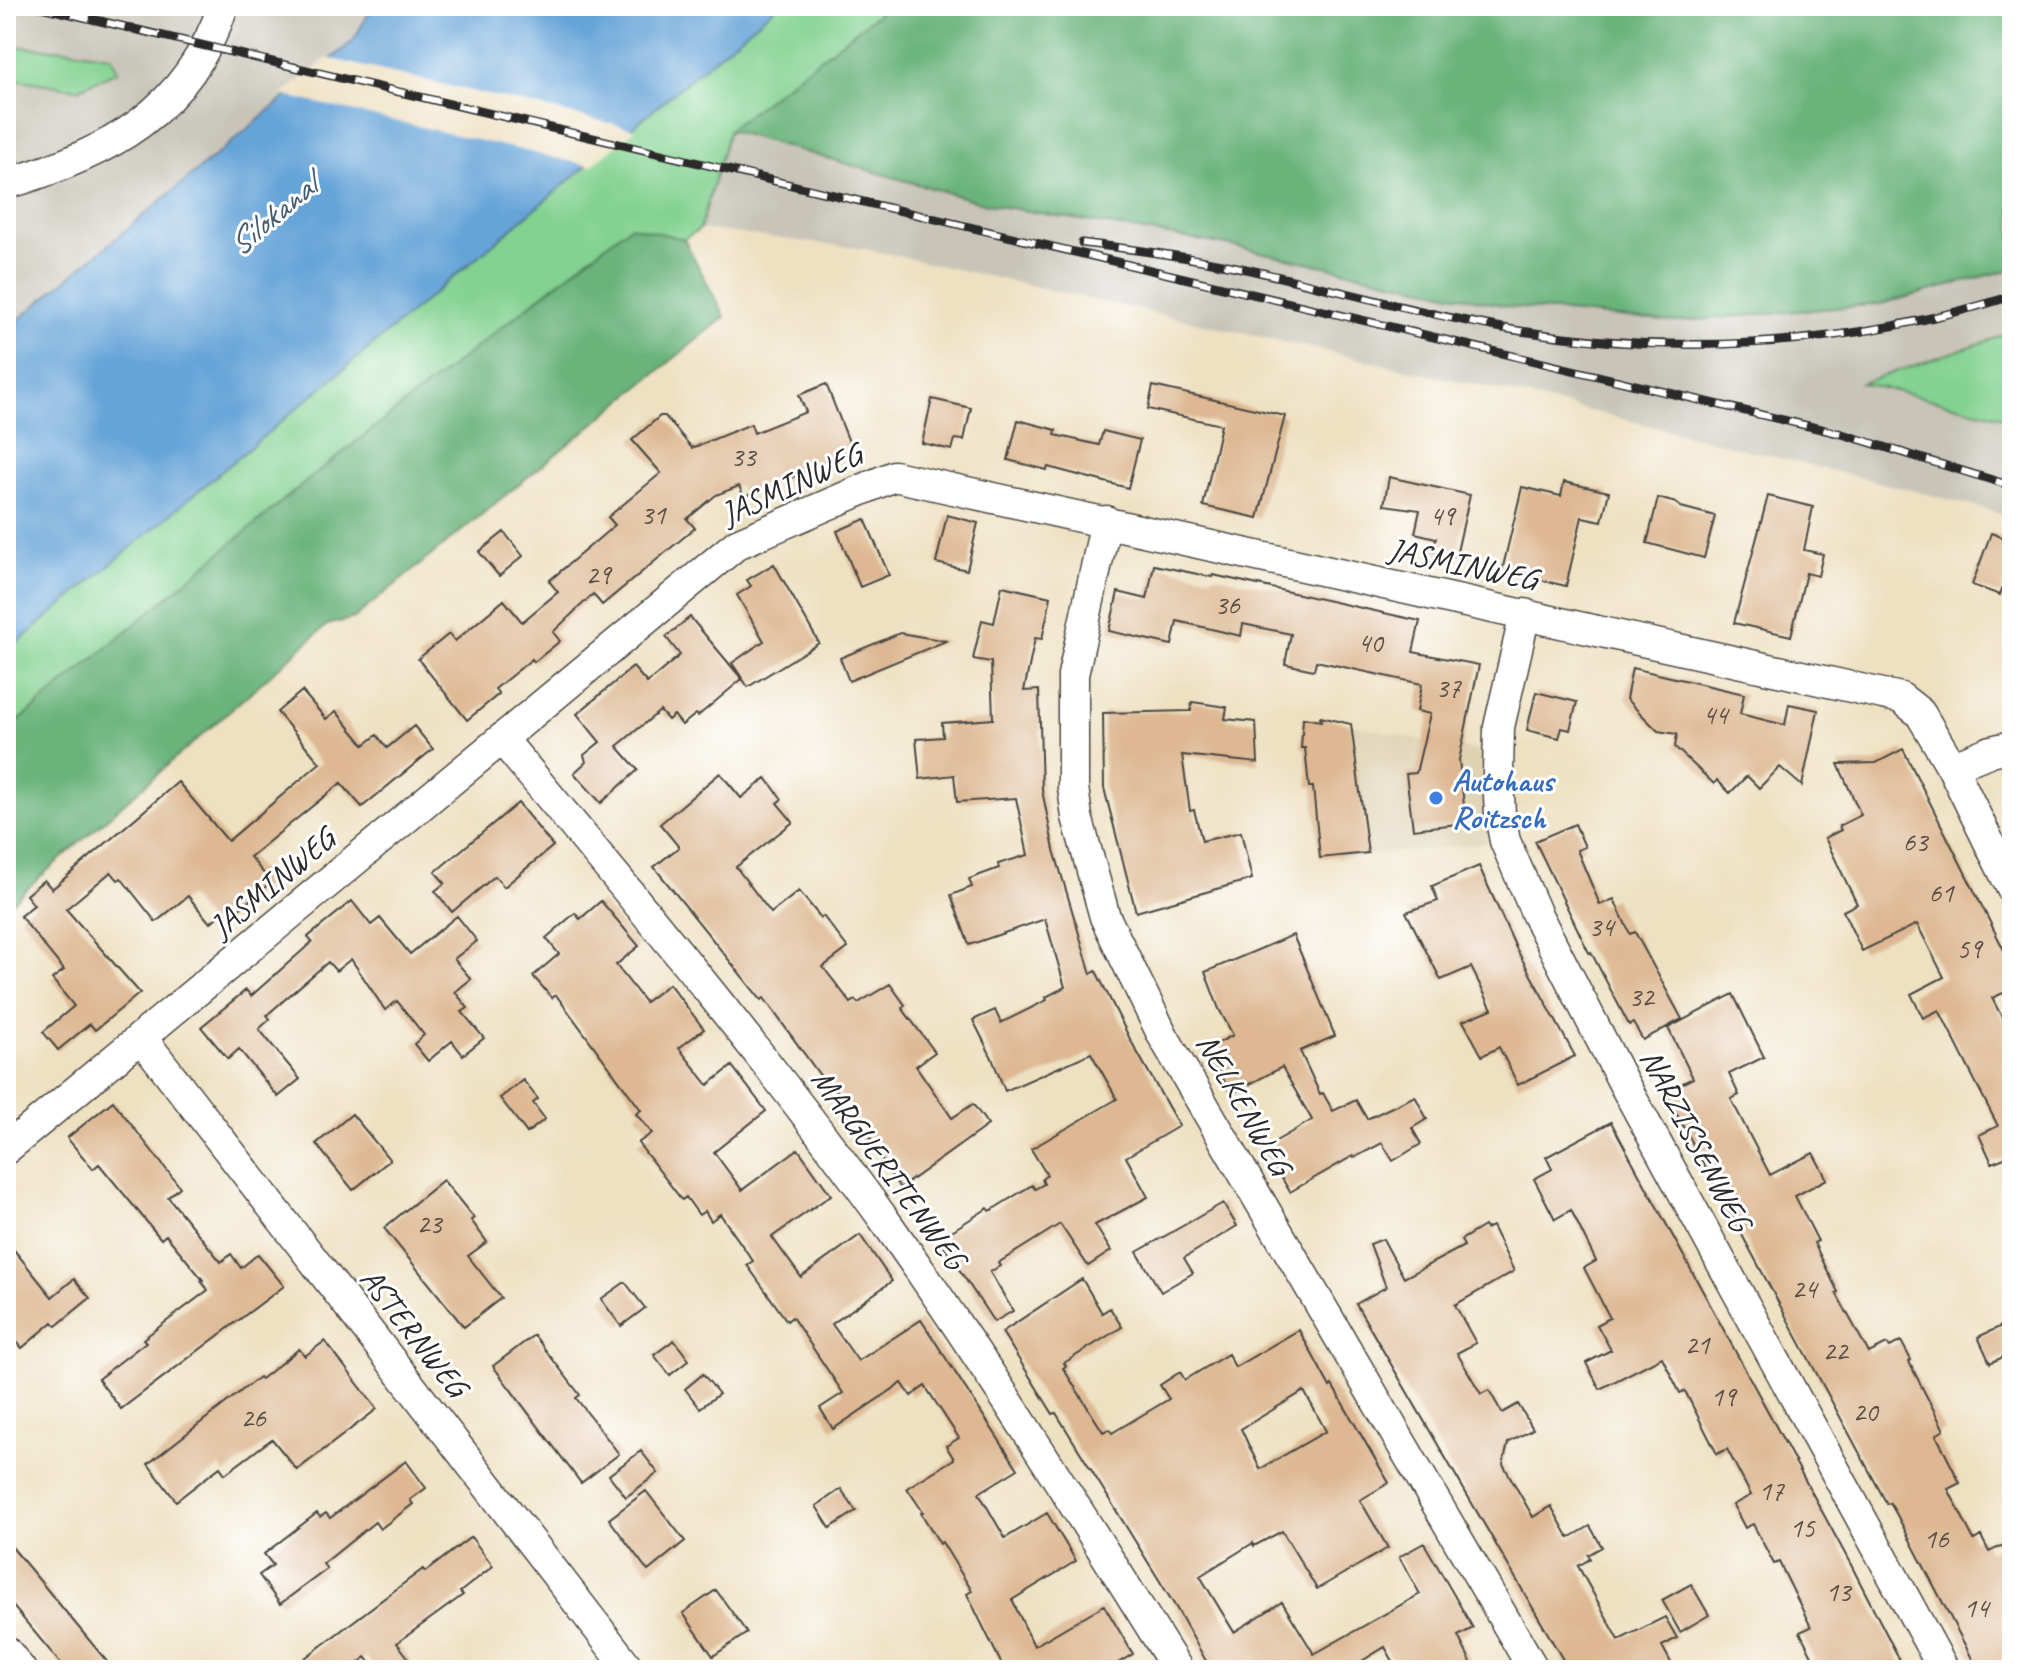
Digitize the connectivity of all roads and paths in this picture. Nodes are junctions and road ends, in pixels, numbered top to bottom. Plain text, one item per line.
1 (223, 6) edge
2 (6, 184) edge
3 (1106, 521) junction
4 (1525, 614) junction
5 (502, 739) junction
6 (2012, 746) edge
7 (1952, 767) junction
8 (2012, 889) edge
9 (141, 1037) junction
10 (6, 1149) edge
11 (6, 1651) edge
12 (21, 1670) edge
13 (630, 1670) edge
14 (1178, 1670) edge
15 (1534, 1670) edge
16 (1944, 1670) edge

1 - 2 street
3 - 4 street, JASMINWEG
3 - 5 street, JASMINWEG
3 - 15 street, NELKENWEG
4 - 7 street, JASMINWEG
4 - 16 street, NARZISSENWEG
5 - 9 street, JASMINWEG
5 - 14 street, MARGUERITENWEG
6 - 7 street
7 - 8 street, JASMINWEG
9 - 10 street, JASMINWEG
9 - 13 street, ASTERNWEG
11 - 12 street

